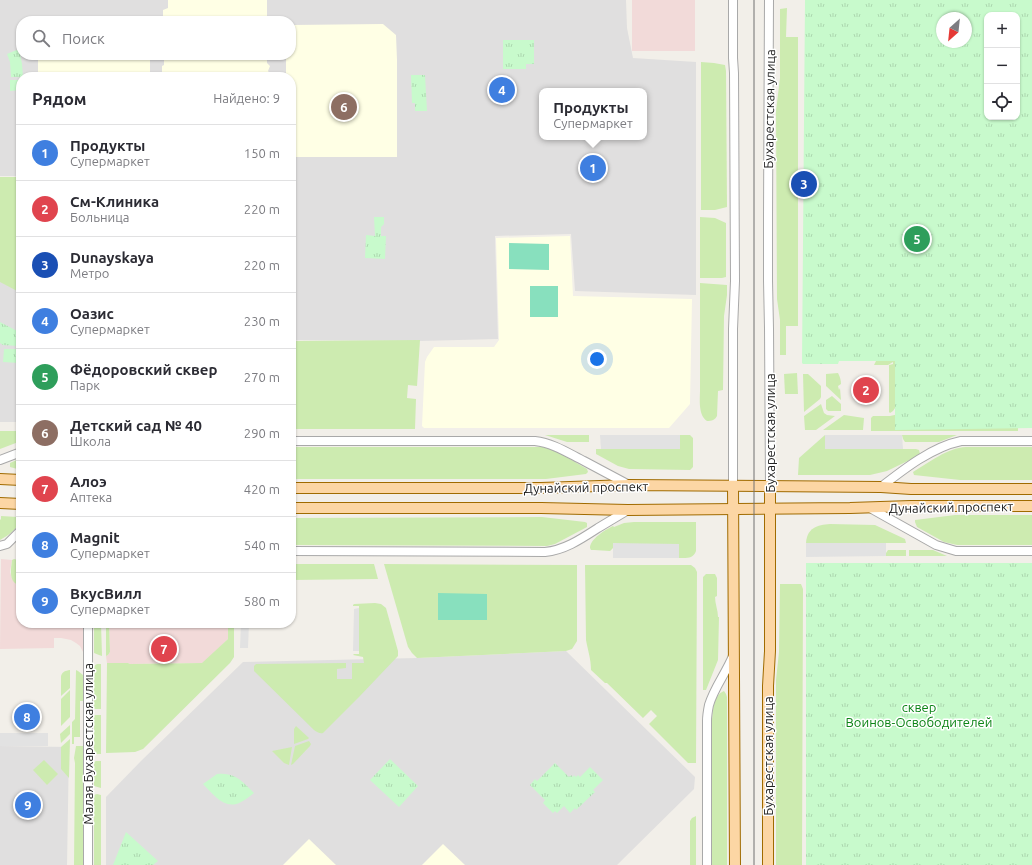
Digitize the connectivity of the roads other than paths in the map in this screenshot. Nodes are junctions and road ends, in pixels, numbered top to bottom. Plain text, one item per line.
1 (733, 0) edge
2 (769, 0) edge
3 (296, 441) edge
4 (1032, 441) edge
5 (16, 454) edge
6 (0, 460) edge
7 (0, 479) edge
8 (16, 480) edge
9 (629, 486) junction
10 (733, 486) junction
11 (770, 487) junction
12 (882, 487) junction
13 (296, 488) edge
14 (1032, 489) edge
15 (0, 503) edge
16 (16, 504) edge
17 (1032, 506) edge
18 (296, 508) edge
19 (870, 508) junction
20 (733, 509) junction
21 (770, 509) junction
22 (628, 510) junction
23 (16, 535) edge
24 (0, 546) edge
25 (296, 551) edge
26 (1032, 551) edge
27 (88, 628) edge
28 (734, 654) junction
29 (88, 865) edge
30 (707, 865) edge
31 (735, 865) edge
32 (768, 865) edge

1 - 10 street
2 - 11 street, Бухарестская улица
3 - 9 street
4 - 12 street, Дунайский проспект
5 - 6 street
7 - 8 main road
9 - 10 main road, Дунайский проспект
9 - 13 main road, Дунайский проспект
10 - 11 main road, Дунайский проспект
10 - 20 main road
11 - 12 main road, Дунайский проспект
11 - 21 main road, Бухарестская улица
12 - 14 main road, Дунайский проспект
15 - 16 main road
17 - 19 main road, Дунайский проспект
18 - 22 main road, Дунайский проспект
19 - 21 main road, Дунайский проспект
19 - 26 street, Дунайский проспект
20 - 21 main road, Дунайский проспект
20 - 22 main road, Дунайский проспект
20 - 28 main road
21 - 32 main road, Бухарестская улица
22 - 25 street
23 - 24 street
27 - 29 street, Малая Бухарестская улица
28 - 30 street
28 - 31 main road

